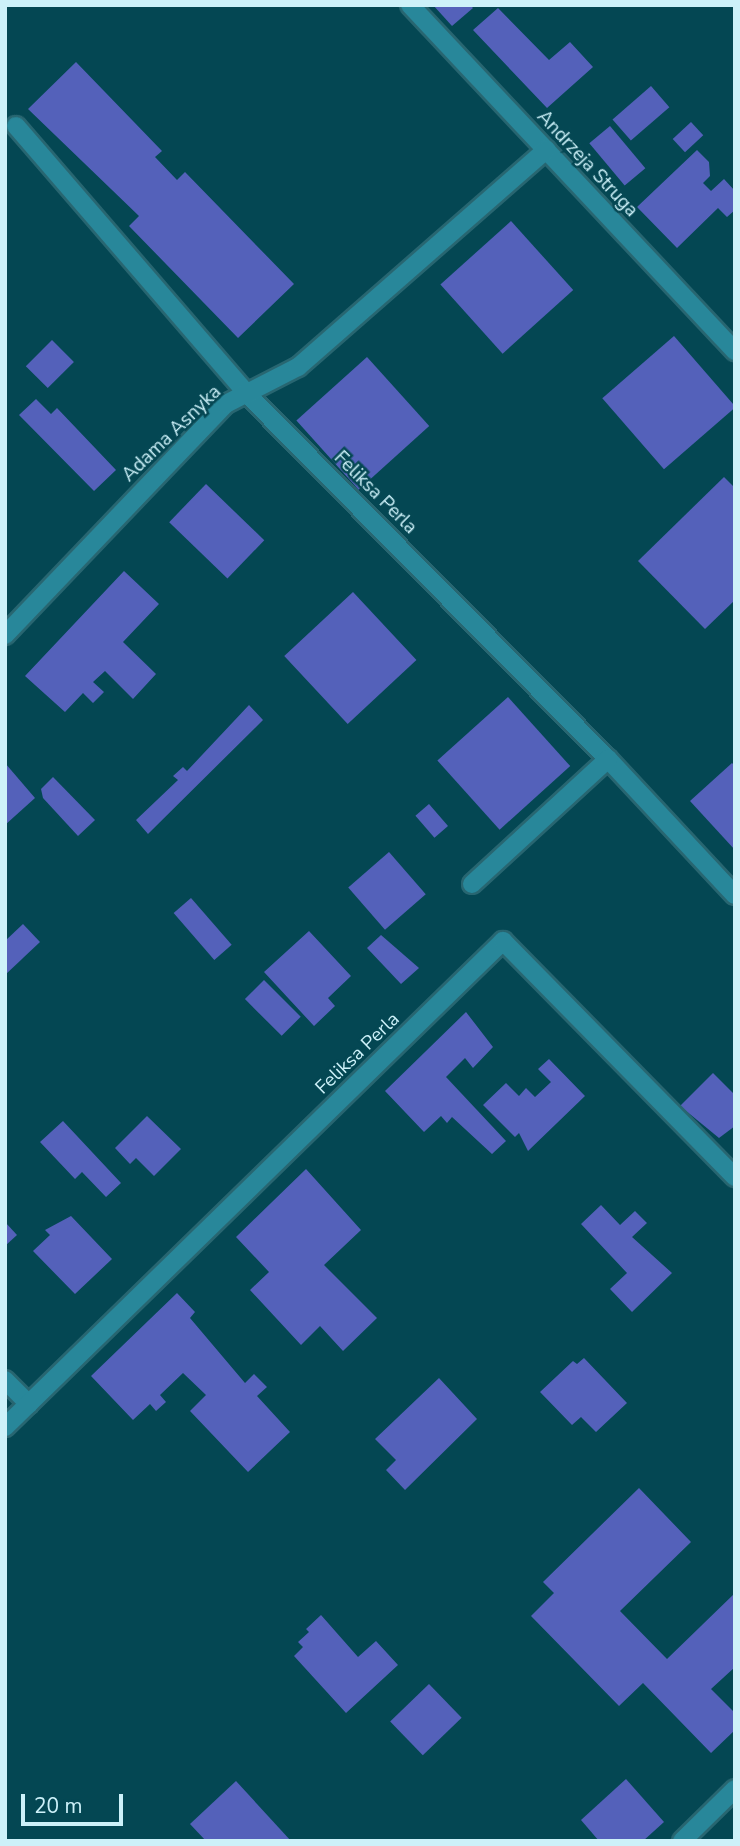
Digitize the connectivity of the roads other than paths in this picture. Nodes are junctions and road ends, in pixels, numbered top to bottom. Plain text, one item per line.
1 (410, 5) edge
2 (16, 126) dead end
3 (545, 150) junction
4 (735, 351) edge
5 (247, 394) junction
6 (5, 635) edge
7 (608, 759) junction
8 (472, 884) dead end
9 (735, 895) edge
10 (735, 1177) edge
11 (5, 1380) edge
12 (29, 1404) junction
13 (5, 1427) edge
14 (735, 1789) edge
15 (682, 1841) edge

1 - 3 street, Andrzeja Struga
2 - 5 street, Feliksa Perla
3 - 4 street, Andrzeja Struga
3 - 5 street, Adama Asnyka
5 - 6 street, Adama Asnyka
5 - 7 street, Feliksa Perla
7 - 8 street
7 - 9 street, Feliksa Perla
10 - 12 street, Feliksa Perla
11 - 12 street
12 - 13 street, Feliksa Perla
14 - 15 street

